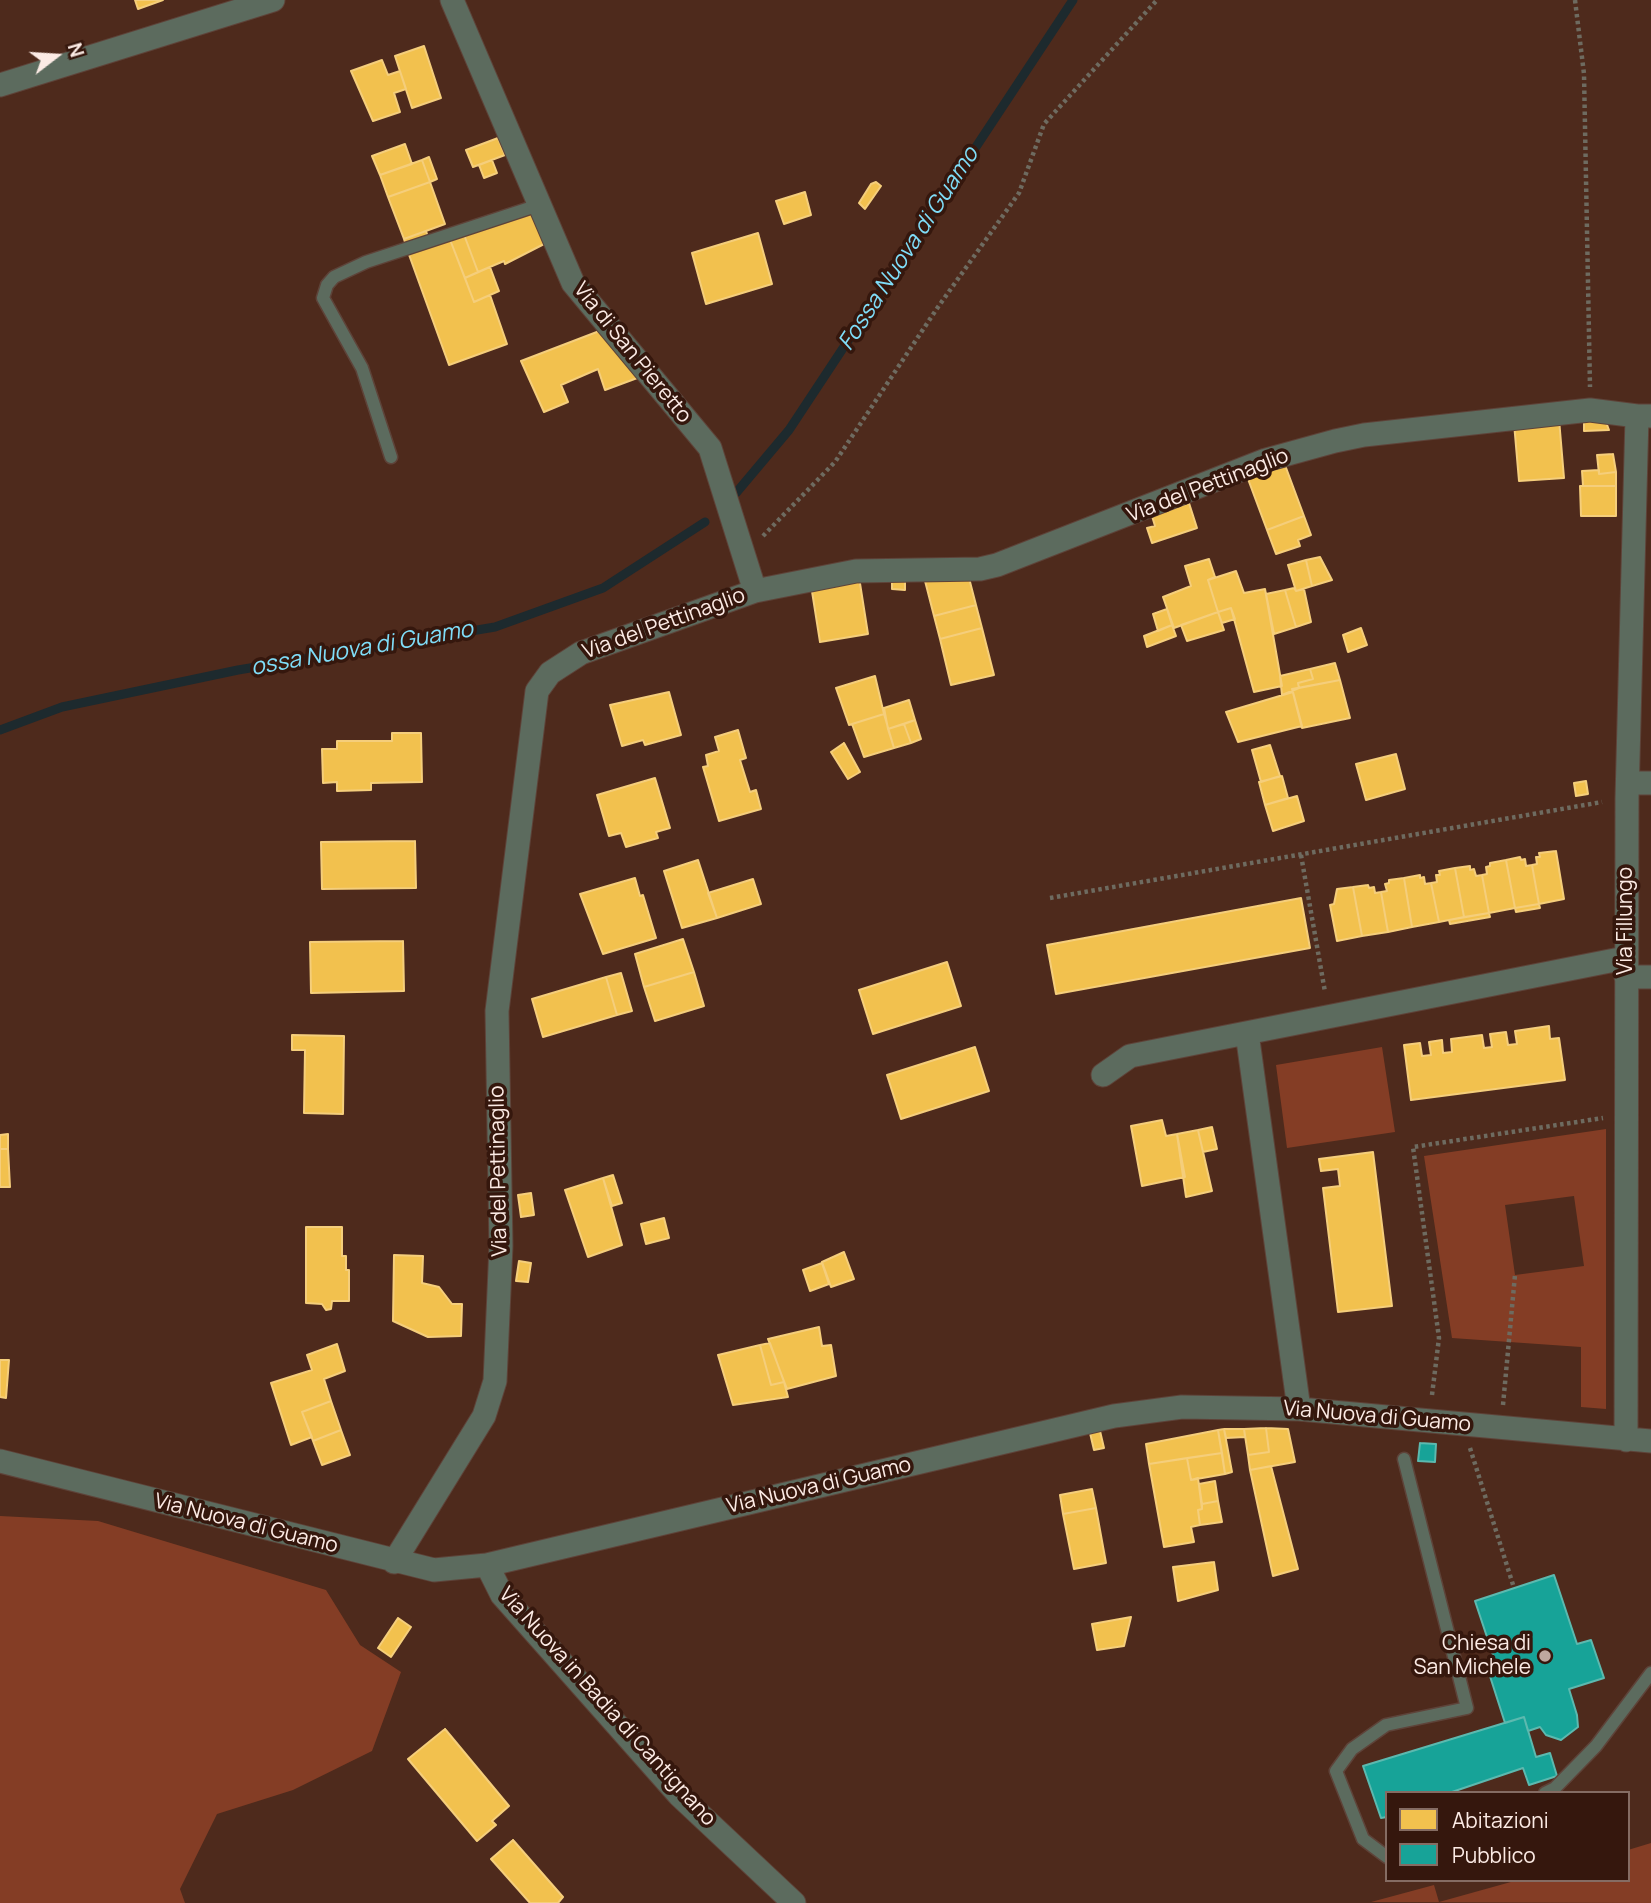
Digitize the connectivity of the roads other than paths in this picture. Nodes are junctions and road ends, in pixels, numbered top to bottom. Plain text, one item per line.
1 (273, 0) edge
2 (452, 0) edge
3 (0, 85) edge
4 (539, 205) junction
5 (1644, 416) edge
6 (391, 457) dead end
7 (1642, 585) edge
8 (755, 591) junction
9 (1651, 783) edge
10 (1627, 791) junction
11 (1626, 967) junction
12 (1651, 977) edge
13 (1247, 1033) junction
14 (1103, 1074) dead end
15 (1299, 1409) junction
16 (1626, 1440) junction
17 (1651, 1441) edge
18 (1404, 1459) dead end
19 (0, 1461) edge
20 (394, 1562) junction
21 (487, 1565) junction
22 (1651, 1673) edge
23 (1549, 1791) edge
24 (1385, 1856) edge
25 (794, 1903) edge

1 - 3 street
2 - 4 street, Via di San Pieretto
4 - 6 lane
4 - 8 street, Via di San Pieretto
5 - 7 street, Via Fillungo
5 - 8 street, Via del Pettinaglio
7 - 10 street, Via Fillungo
8 - 20 street, Via del Pettinaglio
9 - 10 street
10 - 11 street, Via Fillungo
11 - 12 street
11 - 13 street
11 - 16 street, Via Fillungo
13 - 14 street
13 - 15 street
15 - 16 street, Via Nuova di Guamo
15 - 21 street, Via Nuova di Guamo
16 - 17 street, Via Nuova di Guamo
18 - 24 lane
19 - 20 street, Via Nuova di Guamo
20 - 21 street, Via Nuova di Guamo
21 - 25 street, Via Nuova in Badia di Cantignano
22 - 23 lane

